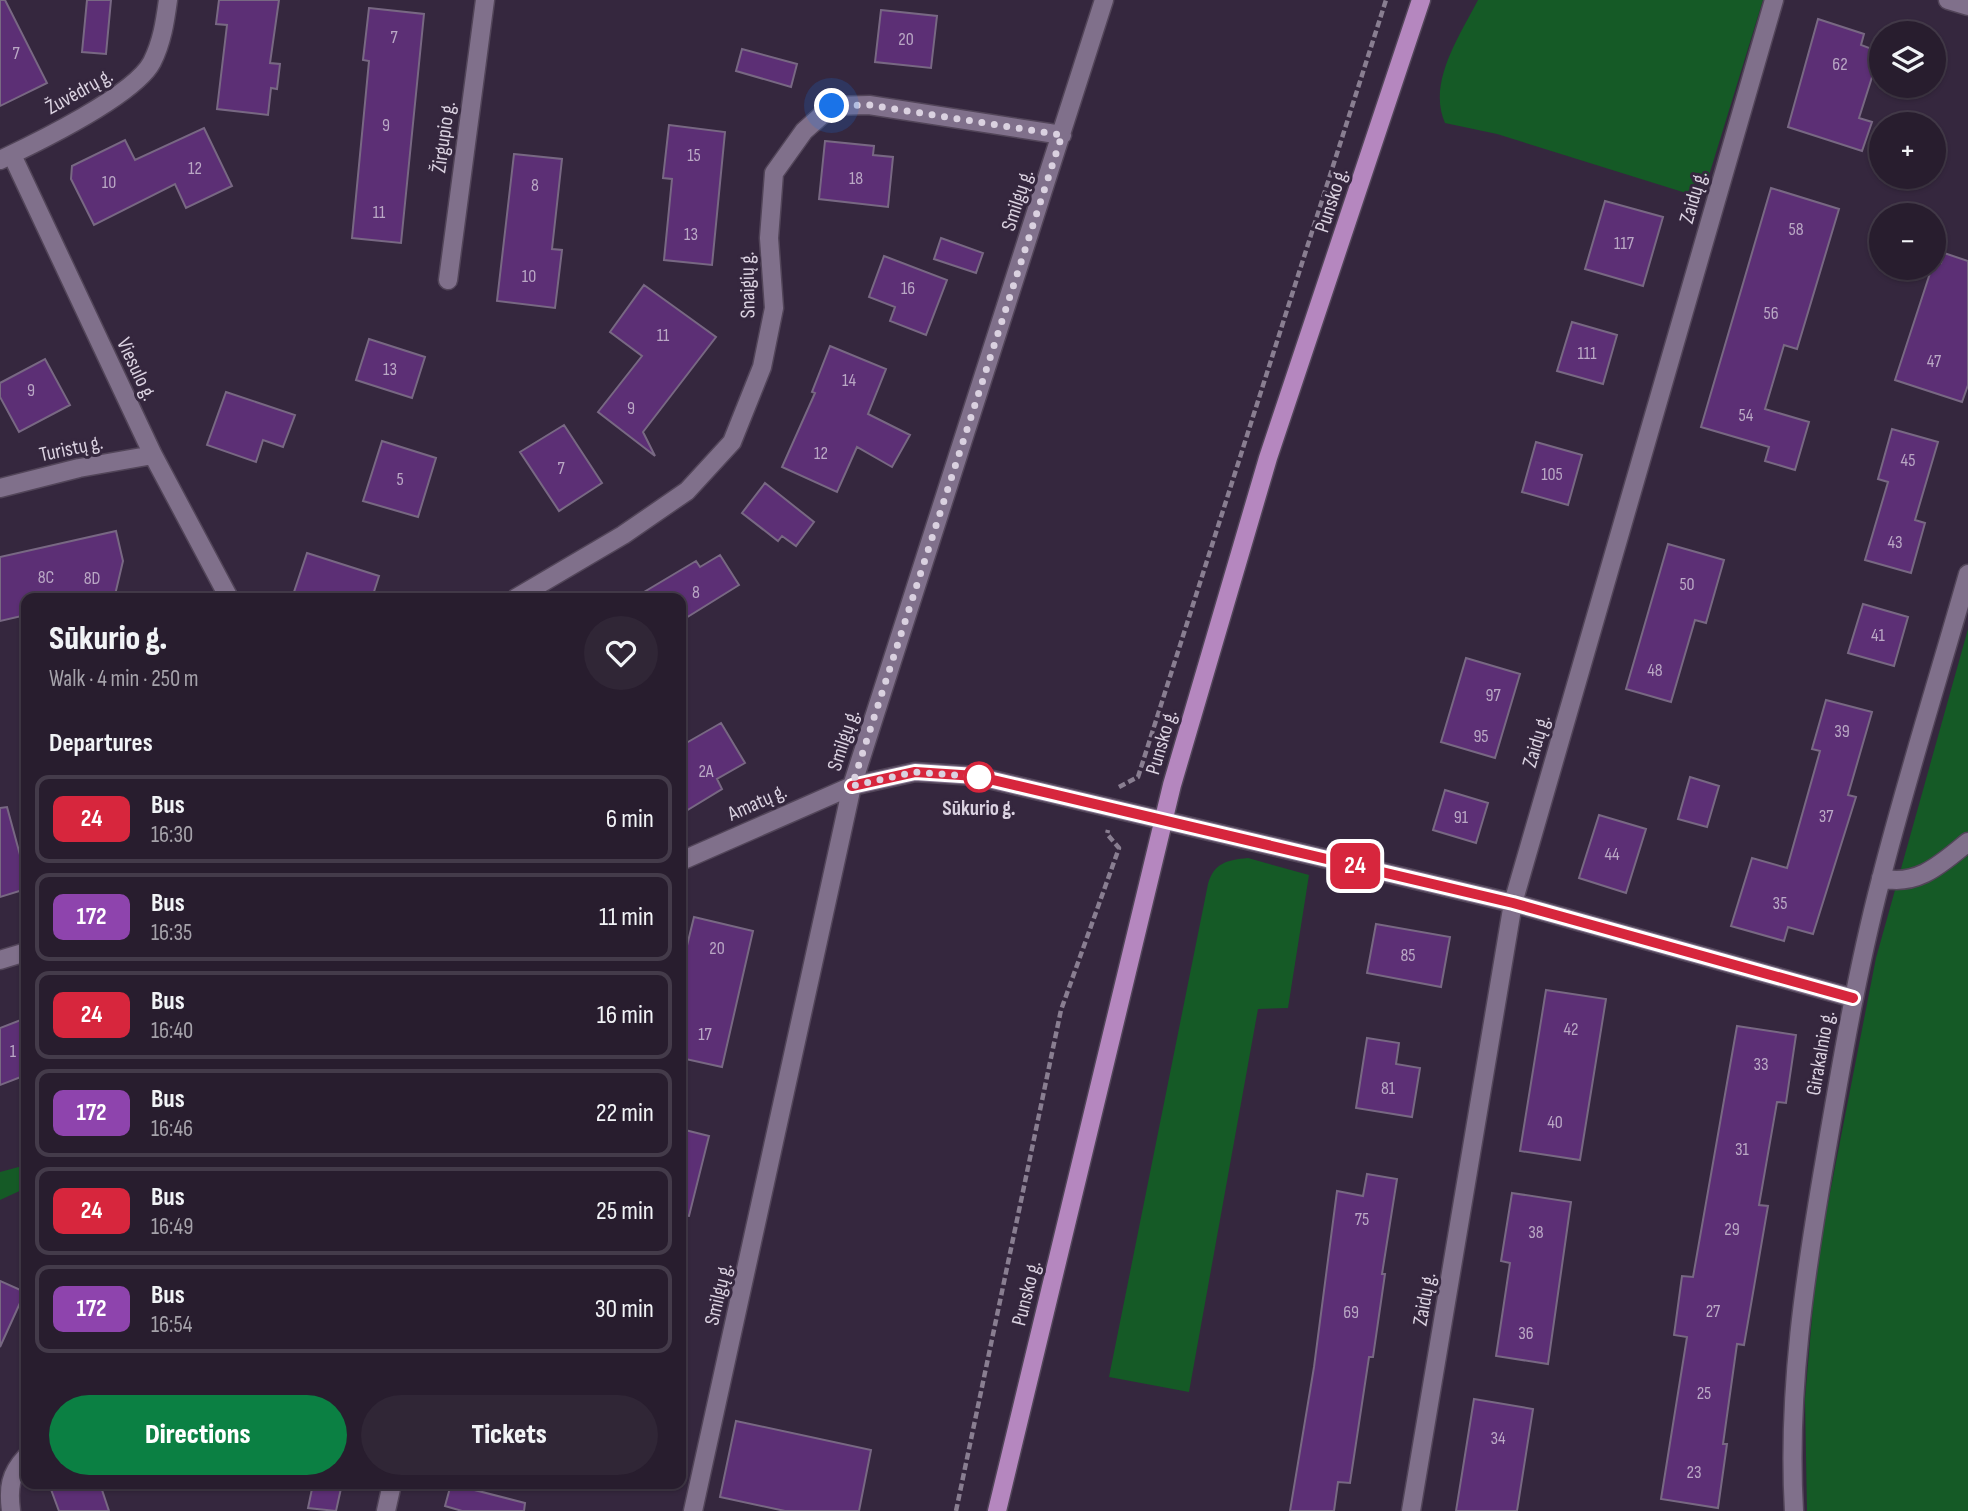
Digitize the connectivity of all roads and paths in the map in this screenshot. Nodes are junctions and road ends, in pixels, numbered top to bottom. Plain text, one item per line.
1 (168, 0) edge
2 (485, 0) edge
3 (1104, 0) edge
4 (1387, 0) edge
5 (1421, 0) edge
6 (1774, 0) edge
7 (1948, 0) edge
8 (1968, 6) edge
9 (1062, 135) junction
10 (6, 157) edge
11 (447, 279) dead end
12 (153, 455) junction
13 (0, 488) edge
14 (1968, 574) edge
15 (226, 593) edge
16 (524, 593) edge
17 (852, 786) junction
18 (1113, 810) junction
19 (1162, 822) junction
20 (1968, 842) edge
21 (686, 859) edge
22 (1881, 878) junction
23 (1513, 903) junction
24 (21, 954) edge
25 (0, 960) edge
26 (1853, 998) junction
27 (21, 1462) edge
28 (391, 1489) edge
29 (11, 1511) edge
30 (386, 1511) edge
31 (693, 1511) edge
32 (956, 1511) edge
33 (997, 1511) edge
34 (1411, 1511) edge
35 (1794, 1511) edge

1 - 10 street, Žuvėdrų g.
2 - 11 street, Žirgupio g.
3 - 9 street, Smilgų g.
4 - 18 path
5 - 19 main road, Punsko g.
6 - 23 street, Zaidų g.
7 - 8 street
9 - 16 street, Snaigių g.
9 - 17 street, Smilgų g.
10 - 12 street, Viesulo g.
12 - 13 street, Turistų g.
12 - 15 street, Viesulo g.
14 - 22 street, Girakalnio g.
17 - 18 street, Amatų g.
17 - 21 street, Amatų g.
17 - 31 street, Smilgų g.
18 - 19 street, Amatų g.
18 - 32 path
19 - 23 street, Amatų g.
19 - 33 main road, Punsko g.
20 - 22 street
22 - 26 street, Girakalnio g.
23 - 26 street, Amatų g.
23 - 34 street, Zaidų g.
24 - 25 street
26 - 35 street, Girakalnio g.
27 - 29 street
28 - 30 street

